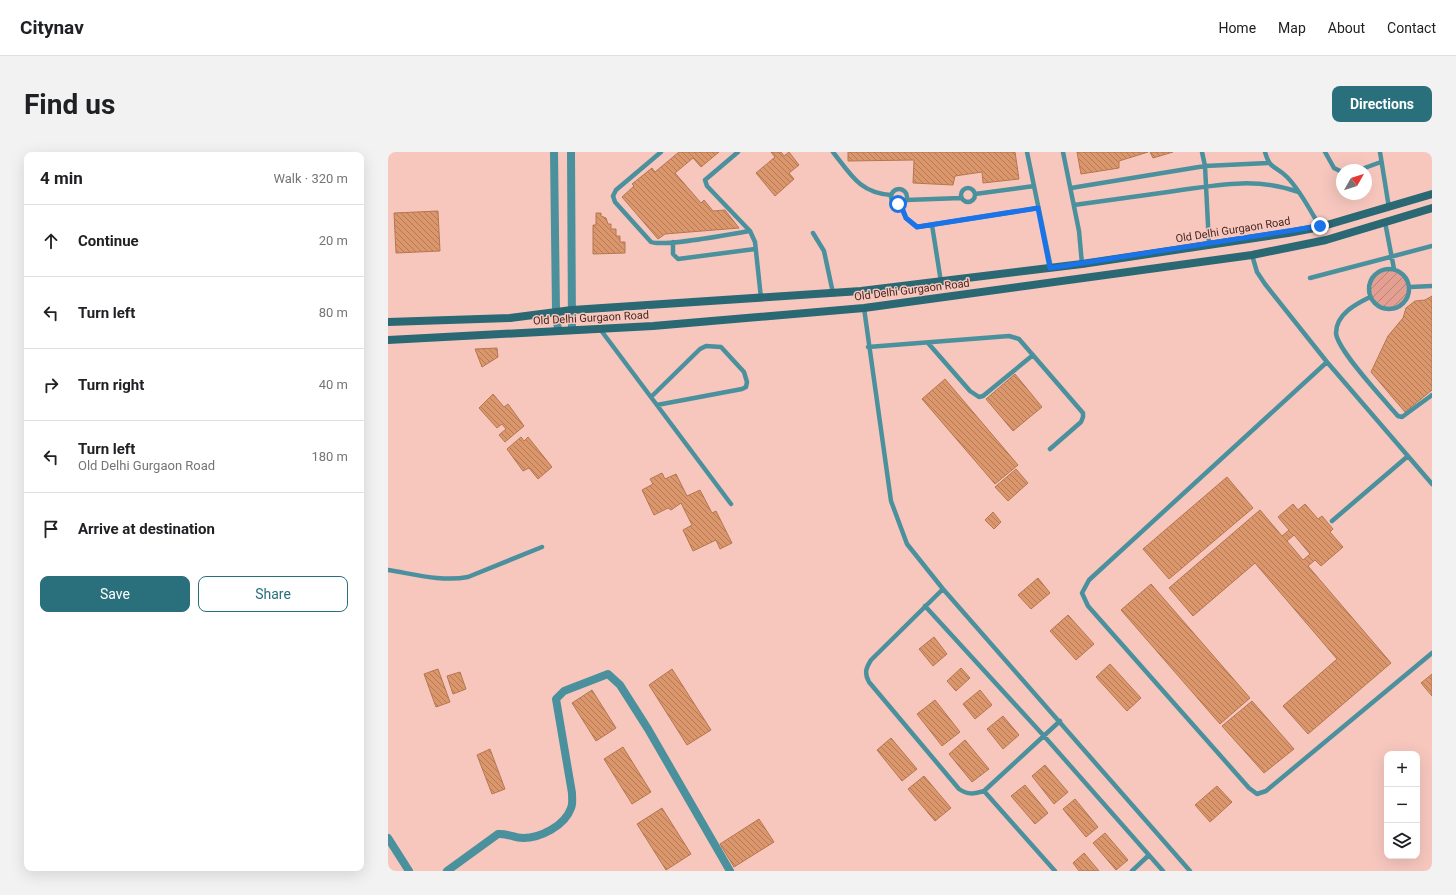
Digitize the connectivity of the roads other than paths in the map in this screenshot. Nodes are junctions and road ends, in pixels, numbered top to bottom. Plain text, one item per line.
1 (554, 152) edge
2 (571, 152) edge
3 (660, 152) edge
4 (738, 152) edge
5 (833, 152) edge
6 (1027, 152) edge
7 (1063, 152) edge
8 (1202, 152) edge
9 (1265, 152) edge
10 (1325, 152) edge
11 (1380, 152) edge
12 (1381, 162) junction
13 (1268, 163) junction
14 (1372, 165) edge
15 (1205, 166) junction
16 (1336, 169) edge
17 (1034, 186) junction
18 (1205, 187) junction
19 (1071, 188) junction
20 (1298, 192) junction
21 (975, 194) junction
22 (1432, 194) edge
23 (892, 195) junction
24 (962, 198) junction
25 (906, 200) junction
26 (900, 204) junction
27 (1074, 205) junction
28 (1038, 208) junction
29 (1388, 208) junction
30 (1432, 208) edge
31 (1385, 222) junction
32 (932, 225) junction
33 (1320, 226) junction
34 (750, 231) junction
35 (813, 233) dead end
36 (1288, 233) junction
37 (673, 242) junction
38 (1208, 245) junction
39 (1432, 246) edge
40 (1291, 247) junction
41 (755, 249) junction
42 (1252, 255) junction
43 (1393, 256) junction
44 (1082, 264) junction
45 (1050, 268) junction
46 (1394, 269) junction
47 (1310, 278) dead end
48 (941, 282) junction
49 (1432, 286) edge
50 (1410, 287) junction
51 (833, 293) junction
52 (1370, 297) junction
53 (761, 298) junction
54 (864, 308) junction
55 (572, 310) junction
56 (556, 311) junction
57 (388, 322) edge
58 (599, 328) junction
59 (572, 329) junction
60 (558, 330) junction
61 (388, 340) edge
62 (928, 343) junction
63 (868, 348) junction
64 (1033, 355) junction
65 (1327, 362) junction
66 (1432, 395) edge
67 (651, 397) junction
68 (657, 405) junction
69 (1050, 449) dead end
70 (1408, 456) junction
71 (1432, 484) edge
72 (731, 504) dead end
73 (1332, 521) dead end
74 (542, 547) dead end
75 (388, 570) edge
76 (943, 589) junction
77 (925, 606) junction
78 (1432, 653) edge
79 (1060, 721) junction
80 (1044, 736) junction
81 (984, 791) junction
82 (388, 838) edge
83 (1150, 855) junction
84 (409, 871) edge
85 (447, 871) edge
86 (730, 871) edge
87 (1055, 871) edge
88 (1132, 871) edge
89 (1163, 871) edge
90 (1190, 871) edge

1 - 56 street
2 - 55 street
3 - 37 lane
4 - 34 lane
5 - 23 lane
6 - 17 lane
7 - 19 lane
8 - 15 lane
9 - 13 lane
10 - 16 lane
11 - 12 lane
12 - 14 lane
12 - 29 lane
13 - 15 lane
13 - 20 lane
15 - 18 lane
15 - 19 lane
17 - 21 lane
17 - 28 lane
18 - 20 lane
18 - 27 lane
18 - 38 lane
19 - 27 lane
20 - 33 lane
21 - 24 lane
21 - 24 lane
22 - 29 main road, Old Delhi Gurgaon Road
23 - 25 lane
23 - 26 lane
24 - 25 lane
25 - 26 lane
26 - 32 lane
27 - 44 lane
28 - 32 lane
28 - 45 lane
29 - 33 main road, Old Delhi Gurgaon Road
30 - 31 main road, Old Delhi Gurgaon Road
31 - 40 main road, Old Delhi Gurgaon Road
31 - 43 lane
32 - 48 lane
33 - 36 main road, Old Delhi Gurgaon Road
34 - 37 lane
34 - 41 lane
35 - 51 lane
36 - 38 main road, Old Delhi Gurgaon Road
36 - 40 main road
37 - 41 lane
38 - 44 main road, Old Delhi Gurgaon Road
39 - 43 lane
40 - 42 main road, Old Delhi Gurgaon Road
41 - 53 lane
42 - 54 main road, Old Delhi Gurgaon Road
42 - 65 lane
43 - 46 lane
43 - 47 lane
44 - 45 main road, Old Delhi Gurgaon Road
45 - 48 main road, Old Delhi Gurgaon Road
46 - 50 lane
46 - 52 lane
48 - 51 main road, Old Delhi Gurgaon Road
49 - 50 lane
50 - 52 lane
51 - 53 main road, Old Delhi Gurgaon Road
52 - 66 lane
53 - 55 main road, Old Delhi Gurgaon Road
54 - 58 main road, Old Delhi Gurgaon Road
54 - 63 lane
55 - 56 main road, Old Delhi Gurgaon Road
55 - 59 street
56 - 57 main road, Old Delhi Gurgaon Road
56 - 60 street
58 - 59 main road, Old Delhi Gurgaon Road
58 - 67 lane
59 - 60 main road, Old Delhi Gurgaon Road
60 - 61 main road, Old Delhi Gurgaon Road
62 - 63 lane
62 - 64 lane
62 - 64 lane
63 - 76 lane
64 - 69 lane
65 - 70 lane
65 - 78 lane
67 - 68 lane
67 - 68 lane
68 - 72 lane
70 - 71 lane
70 - 73 lane
74 - 75 lane
76 - 77 lane
76 - 79 lane
77 - 80 lane
77 - 81 lane
79 - 80 lane
79 - 90 lane
80 - 81 lane
80 - 83 lane
81 - 87 lane
82 - 84 street
83 - 88 lane
83 - 89 lane
85 - 86 street

